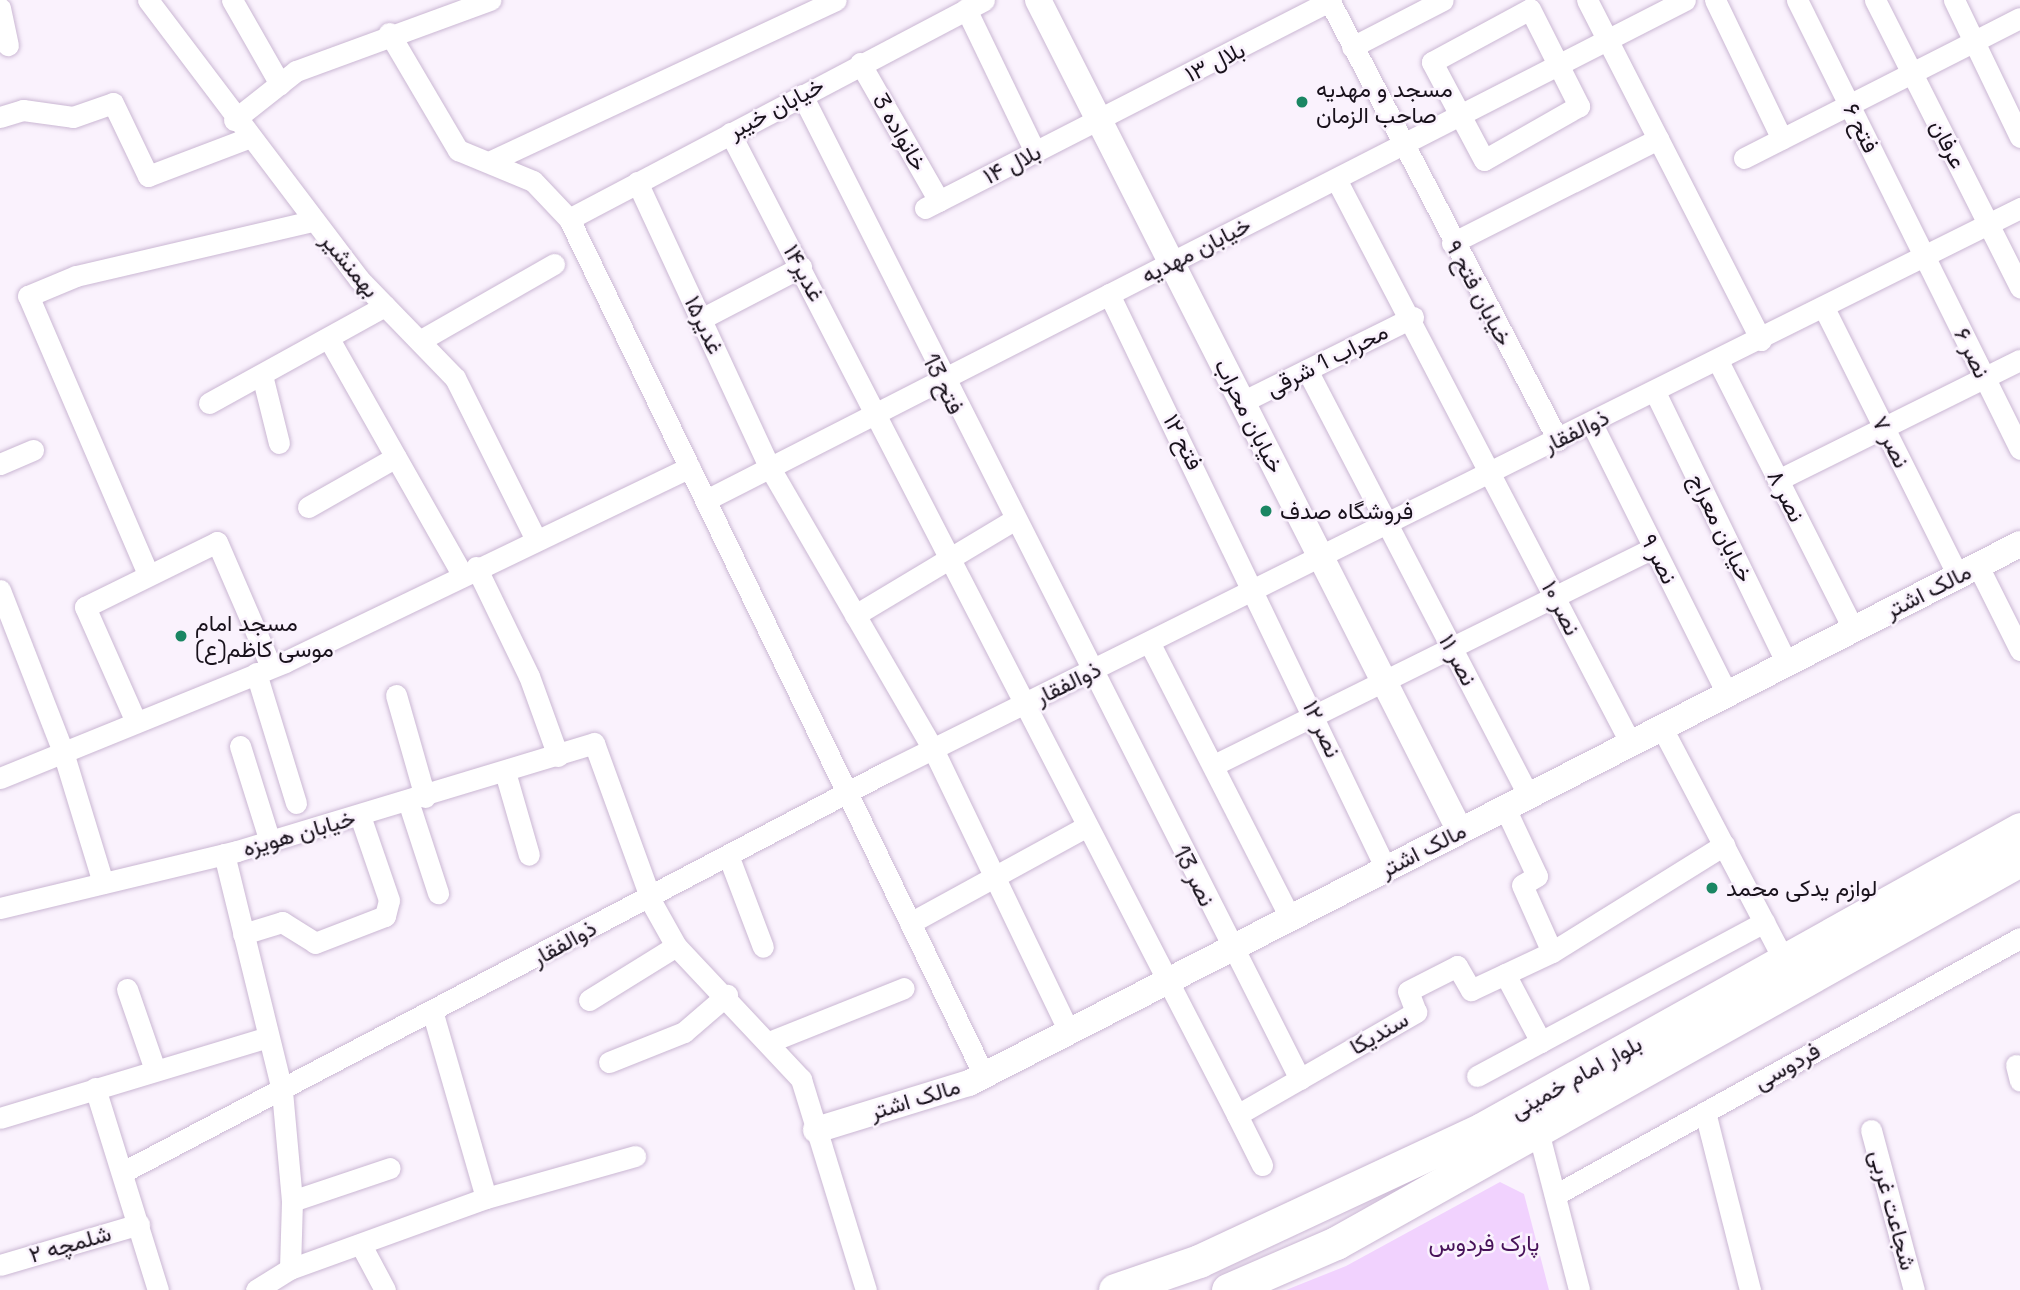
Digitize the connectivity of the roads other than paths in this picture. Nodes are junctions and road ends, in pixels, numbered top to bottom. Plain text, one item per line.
1 (148, 0) edge
2 (232, 0) edge
3 (490, 0) edge
4 (836, 0) edge
5 (1038, 0) edge
6 (1330, 0) edge
7 (1443, 0) edge
8 (1587, 0) edge
9 (1685, 0) edge
10 (1715, 0) edge
11 (1797, 0) edge
12 (1875, 0) edge
13 (1954, 0) edge
14 (975, 5) edge
15 (0, 8) edge
16 (2020, 18) edge
17 (389, 33) junction
18 (1607, 40) junction
19 (1974, 41) junction
20 (8, 45) dead end
21 (1352, 47) junction
22 (860, 63) junction
23 (1558, 65) junction
24 (1912, 73) junction
25 (280, 84) junction
26 (802, 95) junction
27 (1849, 104) junction
28 (0, 117) edge
29 (1457, 117) junction
30 (234, 120) junction
31 (1099, 120) junction
32 (730, 133) junction
33 (2020, 137) edge
34 (248, 138) junction
35 (1658, 139) junction
36 (1782, 139) junction
37 (1400, 146) junction
38 (1035, 152) junction
39 (1744, 158) dead end
40 (492, 160) junction
41 (1336, 179) junction
42 (637, 183) junction
43 (932, 204) joint
44 (2020, 208) edge
45 (569, 219) junction
46 (313, 221) junction
47 (1988, 224) junction
48 (1452, 243) junction
49 (1925, 257) junction
50 (1171, 263) junction
51 (554, 264) dead end
52 (800, 267) junction
53 (2020, 287) edge
54 (1109, 294) junction
55 (384, 306) junction
56 (1824, 309) junction
57 (1413, 317) junction
58 (701, 319) junction
59 (328, 338) junction
60 (424, 339) junction
61 (1761, 340) junction
62 (2020, 360) edge
63 (1718, 361) junction
64 (1307, 370) junction
65 (262, 374) junction
66 (1985, 378) junction
67 (941, 380) junction
68 (1655, 392) junction
69 (1242, 402) junction
70 (209, 403) dead end
71 (878, 413) junction
72 (1592, 424) junction
73 (1883, 428) junction
74 (1558, 440) junction
75 (279, 443) dead end
76 (2020, 449) edge
77 (33, 450) dead end
78 (396, 457) junction
79 (0, 464) edge
80 (690, 467) junction
81 (770, 468) junction
82 (1492, 473) junction
83 (1778, 480) junction
84 (706, 500) junction
85 (308, 507) dead end
86 (1012, 521) junction
87 (1387, 525) junction
88 (536, 538) junction
89 (2020, 544) edge
90 (1654, 548) junction
91 (1321, 557) junction
92 (951, 558) junction
93 (469, 570) junction
94 (1968, 571) junction
95 (148, 574) junction
96 (1256, 589) junction
97 (0, 590) edge
98 (1556, 598) junction
99 (855, 615) junction
100 (7, 628) edge
101 (1854, 630) junction
102 (1149, 642) junction
103 (1452, 650) junction
104 (2020, 650) edge
105 (1787, 663) junction
106 (264, 670) junction
107 (1088, 672) junction
108 (1385, 683) junction
109 (1727, 694) junction
110 (396, 695) dead end
111 (1025, 704) junction
112 (1316, 717) junction
113 (136, 722) junction
114 (1662, 728) junction
115 (1631, 744) junction
116 (240, 746) dead end
117 (933, 749) junction
118 (63, 752) junction
119 (558, 756) junction
120 (1216, 764) junction
121 (505, 772) junction
122 (0, 778) edge
123 (847, 793) junction
124 (1529, 796) junction
125 (416, 799) junction
126 (296, 803) dead end
127 (1505, 808) junction
128 (360, 816) junction
129 (1087, 827) junction
130 (2020, 829) edge
131 (1460, 831) junction
132 (270, 842) junction
133 (1724, 845) junction
134 (224, 854) junction
135 (529, 855) dead end
136 (729, 855) junction
137 (2020, 860) edge
138 (1387, 869) junction
139 (995, 877) junction
140 (103, 883) junction
141 (438, 893) dead end
142 (650, 896) junction
143 (0, 908) edge
144 (1290, 918) junction
145 (1764, 922) junction
146 (910, 923) junction
147 (243, 934) junction
148 (2020, 938) edge
149 (676, 946) junction
150 (763, 947) dead end
151 (1231, 948) junction
152 (1552, 952) junction
153 (1785, 962) junction
154 (1505, 974) junction
155 (1166, 982) junction
156 (904, 988) dead end
157 (127, 989) dead end
158 (727, 995) junction
159 (589, 1000) dead end
160 (433, 1014) junction
161 (1069, 1032) junction
162 (268, 1037) junction
163 (769, 1042) junction
164 (1541, 1042) junction
165 (609, 1062) dead end
166 (155, 1070) junction
167 (984, 1075) junction
168 (1477, 1076) dead end
169 (1300, 1079) junction
170 (95, 1088) junction
171 (282, 1091) junction
172 (1704, 1112) junction
173 (1237, 1115) junction
174 (0, 1118) edge
175 (816, 1129) junction
176 (1871, 1130) dead end
177 (1538, 1131) junction
178 (635, 1156) dead end
179 (1262, 1166) dead end
180 (390, 1168) dead end
181 (122, 1172) junction
182 (1555, 1195) junction
183 (486, 1198) junction
184 (292, 1201) junction
185 (1320, 1202) junction
186 (139, 1224) junction
187 (1272, 1225) junction
188 (1336, 1243) junction
189 (361, 1245) junction
190 (1297, 1264) junction
191 (0, 1265) edge
192 (290, 1269) junction
193 (158, 1290) edge
194 (256, 1290) edge
195 (385, 1290) edge
196 (866, 1290) edge
197 (1115, 1290) edge
198 (1228, 1290) edge
199 (1579, 1290) edge
200 (1750, 1290) edge
201 (1914, 1290) edge

1 - 30 street, بهمنشیر
2 - 25 street
3 - 17 street
4 - 40 street
5 - 31 street, خیابان محراب
6 - 21 street, خیابان فتح ۹
6 - 31 street, بلال ۱۳
7 - 21 street
8 - 18 street
9 - 18 street, خیابان مهدیه
10 - 36 street
11 - 27 street, فتح ۶
12 - 24 street, عرفان
13 - 19 street
14 - 22 street, خیابان خیبر
14 - 38 street
15 - 20 street
16 - 19 street
17 - 25 street
17 - 40 street
18 - 23 street, خیابان مهدیه
18 - 35 street
19 - 24 street
19 - 33 street
21 - 37 street, خیابان فتح ۹
22 - 26 street, خیابان خیبر
22 - 43 street, خانواده 3
23 - 29 street, خیابان مهدیه
23 - 29 street
23 - 29 street
24 - 27 street
24 - 47 street, عرفان
25 - 30 street
26 - 32 street, خیابان خیبر
26 - 67 street, فتح 13
27 - 36 street
27 - 49 street, فتح ۶
28 - 34 street
29 - 37 street, خیابان مهدیه
30 - 34 street, بهمنشیر
31 - 38 street, بلال ۱۴
31 - 50 street, خیابان محراب
32 - 42 street, خیابان خیبر
32 - 52 street, غدیر۱۴
34 - 46 street, بهمنشیر
35 - 48 street
35 - 61 street
36 - 39 street
37 - 41 street, خیابان مهدیه
37 - 48 street, خیابان فتح ۹
38 - 43 street, بلال ۱۴
40 - 45 street
41 - 50 street, خیابان مهدیه
41 - 57 street, نصر ۱۰
42 - 45 street, خیابان خیبر
42 - 58 street, غدیر۱۵
44 - 47 street, ذوالفقار
45 - 80 street
46 - 55 street, بهمنشیر
46 - 95 street
47 - 49 street, ذوالفقار
47 - 53 street, عرفان
48 - 74 street, خیابان فتح ۹
49 - 56 street, ذوالفقار
49 - 66 street, نصر ۶
50 - 54 street, خیابان مهدیه
50 - 69 street, خیابان محراب
51 - 60 street
52 - 58 street
52 - 71 street, غدیر۱۴
54 - 67 street, خیابان مهدیه
54 - 96 street, فتح ۱۲
55 - 59 street
55 - 60 street, بهمنشیر
56 - 61 street, ذوالفقار
56 - 73 street, نصر ۷
57 - 64 street, محراب 1 شرقی
57 - 82 street, نصر ۱۰
58 - 81 street, غدیر۱۵
59 - 65 street
59 - 78 street
60 - 88 street, بهمنشیر
61 - 63 street, ذوالفقار
62 - 66 street
63 - 68 street, ذوالفقار
63 - 83 street, نصر ۸
64 - 69 street, محراب 1 شرقی
64 - 87 street, نصر ۱۱
65 - 70 street
65 - 75 street
66 - 73 street
66 - 76 street, نصر ۶
67 - 71 street, خیابان مهدیه
67 - 86 street, فتح 13
68 - 72 street, ذوالفقار
68 - 105 street, خیابان معراج
69 - 91 street, خیابان محراب
71 - 81 street, خیابان مهدیه
71 - 92 street, غدیر۱۴
72 - 74 street, ذوالفقار
72 - 90 street, نصر ۹
73 - 83 street
73 - 94 street, نصر ۷
74 - 82 street, ذوالفقار
77 - 79 street
78 - 85 street
78 - 93 street
80 - 84 street
80 - 88 street
81 - 84 street, خیابان مهدیه
81 - 99 street, غدیر۱۵
82 - 87 street, ذوالفقار
82 - 98 street, نصر ۱۰
83 - 101 street, نصر ۸
84 - 123 street
86 - 92 street
86 - 107 street, فتح 13
87 - 91 street, ذوالفقار
87 - 103 street, نصر ۱۱
88 - 93 street
89 - 94 street, مالک اشتر
90 - 98 street
90 - 109 street, نصر ۹
91 - 96 street, ذوالفقار
91 - 108 street, خیابان محراب
92 - 99 street
92 - 111 street, غدیر۱۴
93 - 106 street
93 - 119 street
94 - 101 street, مالک اشتر
94 - 104 street, نصر ۷
95 - 106 street
95 - 113 street
96 - 102 street, ذوالفقار
96 - 112 street, نصر ۱۲
97 - 100 street
98 - 103 street
98 - 115 street, نصر ۱۰
99 - 117 street, غدیر۱۵
100 - 118 street
101 - 105 street, مالک اشتر
102 - 107 street, ذوالفقار
102 - 120 street
103 - 108 street
103 - 124 street, نصر ۱۱
105 - 109 street, مالک اشتر
106 - 113 street
106 - 126 street
107 - 111 street, ذوالفقار
107 - 151 street, نصر 13
108 - 112 street
108 - 131 street, خیابان محراب
109 - 114 street, مالک اشتر
110 - 125 street
111 - 117 street, ذوالفقار
111 - 129 street, غدیر۱۴
112 - 120 street
112 - 138 street, نصر ۱۲
113 - 118 street
114 - 115 street, مالک اشتر
114 - 133 street
115 - 124 street, مالک اشتر
116 - 132 street
117 - 123 street, ذوالفقار
117 - 139 street, غدیر۱۵
118 - 122 street
118 - 140 street
119 - 121 street, خیابان هویزه
119 - 142 street, خیابان هویزه
120 - 144 street
121 - 125 street, خیابان هویزه
121 - 135 street
123 - 136 street, ذوالفقار
123 - 146 street
124 - 127 street, مالک اشتر
125 - 128 street, خیابان هویزه
125 - 141 street
127 - 131 street, مالک اشتر
127 - 152 street
128 - 132 street, خیابان هویزه
128 - 147 street
129 - 139 street
129 - 155 street, غدیر۱۴
130 - 153 main road, بلوار امام خمینی
131 - 138 street, مالک اشتر
132 - 134 street, خیابان هویزه
133 - 145 street
133 - 152 street, سندیکا
134 - 140 street, خیابان هویزه
134 - 147 street
136 - 142 street, ذوالفقار
136 - 150 street
137 - 177 main road, بلوار امام خمینی
138 - 144 street, مالک اشتر
139 - 146 street
139 - 161 street, غدیر۱۵
140 - 143 street, خیابان هویزه
142 - 149 street
142 - 160 street, ذوالفقار
144 - 151 street, مالک اشتر
145 - 153 street
145 - 164 street
146 - 167 street
147 - 162 street
148 - 172 street, فردوسی
149 - 158 street
149 - 159 street
151 - 155 street, مالک اشتر
151 - 169 street, نصر 13
152 - 154 street, سندیکا
153 - 185 main road, بلوار امام خمینی
154 - 164 street
154 - 169 street, سندیکا
155 - 161 street, مالک اشتر
155 - 173 street
156 - 163 street
157 - 166 street
158 - 163 street
158 - 165 street
160 - 171 street, ذوالفقار
160 - 183 street
161 - 167 street, مالک اشتر
162 - 166 street
162 - 171 street
163 - 175 street
164 - 168 street
166 - 170 street
167 - 175 street, مالک اشتر
169 - 173 street, سندیکا
170 - 174 street
170 - 181 street
171 - 181 street, ذوالفقار
171 - 184 street
172 - 182 street, فردوسی
172 - 200 street
173 - 179 street
175 - 196 street
176 - 201 street, شجاعت غربی
177 - 182 street
177 - 188 main road, بلوار امام خمینی
178 - 183 street
180 - 184 street
181 - 186 street
182 - 199 street
183 - 189 street
184 - 192 street
185 - 187 main road, بلوار امام خمینی
185 - 188 main road
186 - 191 street, شلمچه ۲
186 - 193 street
187 - 190 main road
187 - 197 main road, بلوار امام خمینی
188 - 190 main road, بلوار امام خمینی
189 - 192 street
189 - 195 street
190 - 198 main road, بلوار امام خمینی
192 - 194 street

